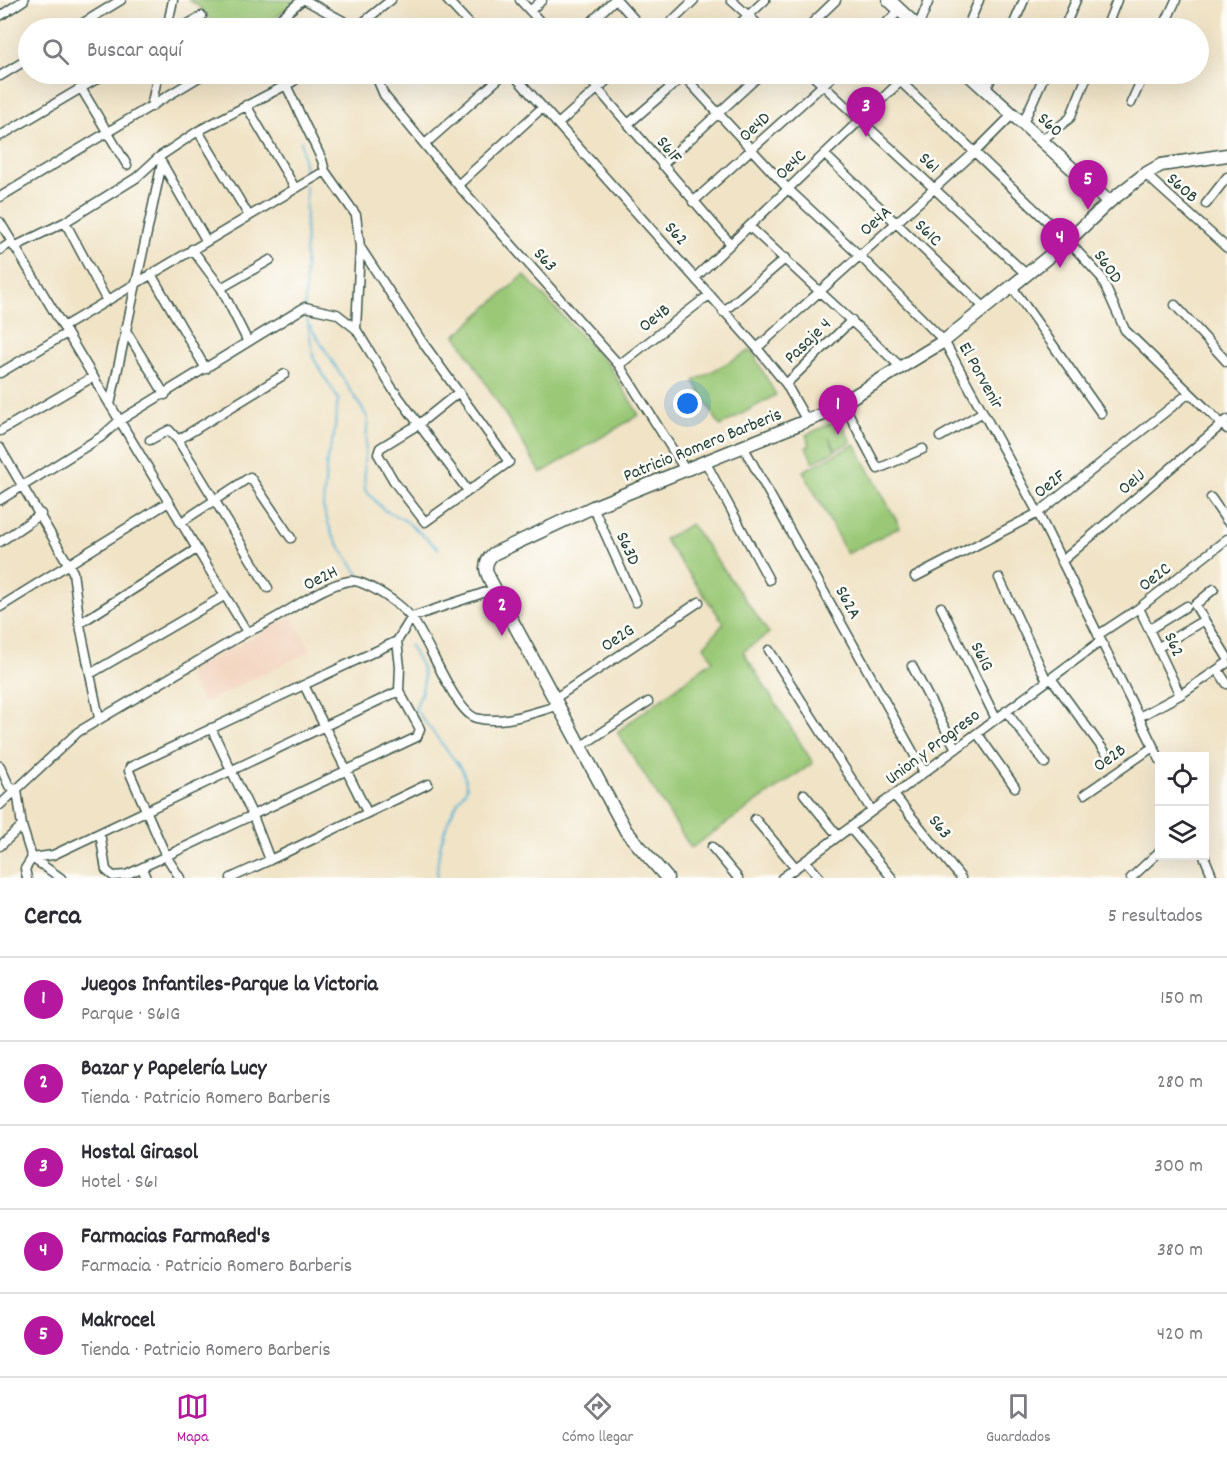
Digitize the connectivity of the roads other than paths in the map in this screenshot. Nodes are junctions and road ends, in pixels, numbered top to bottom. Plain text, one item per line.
1 (24, 0) edge
2 (121, 0) edge
3 (173, 0) edge
4 (304, 0) edge
5 (391, 0) edge
6 (447, 0) edge
7 (520, 0) edge
8 (542, 0) edge
9 (616, 0) edge
10 (694, 0) edge
11 (731, 0) edge
12 (765, 0) edge
13 (836, 0) edge
14 (890, 0) edge
15 (929, 0) edge
16 (980, 0) edge
17 (1024, 0) edge
18 (1076, 0) edge
19 (1117, 0) edge
20 (1176, 0) edge
21 (900, 10) junction
22 (530, 11) junction
23 (202, 15) dead end
24 (0, 16) edge
25 (748, 16) junction
26 (91, 18) edge
27 (169, 18) edge
28 (197, 18) edge
29 (282, 18) edge
30 (337, 18) edge
31 (368, 18) edge
32 (464, 18) edge
33 (537, 18) edge
34 (596, 18) edge
35 (633, 18) edge
36 (675, 18) edge
37 (750, 18) edge
38 (817, 18) edge
39 (892, 18) edge
40 (908, 18) edge
41 (923, 18) edge
42 (972, 18) edge
43 (1016, 18) edge
44 (1068, 18) edge
45 (1110, 18) edge
46 (1168, 18) edge
47 (18, 65) edge
48 (0, 76) edge
49 (88, 84) edge
50 (156, 84) edge
51 (188, 84) edge
52 (289, 84) edge
53 (379, 84) edge
54 (493, 84) edge
55 (522, 84) edge
56 (594, 84) edge
57 (601, 84) edge
58 (673, 84) edge
59 (692, 84) edge
60 (749, 84) edge
61 (897, 84) edge
62 (903, 84) edge
63 (979, 84) edge
64 (989, 84) edge
65 (1041, 84) edge
66 (1084, 84) edge
67 (1140, 84) edge
68 (824, 85) joint
69 (286, 86) junction
70 (597, 87) junction
71 (81, 88) junction
72 (986, 90) junction
73 (1131, 103) dead end
74 (246, 105) junction
75 (151, 107) junction
76 (543, 107) junction
77 (717, 114) junction
78 (1013, 114) junction
79 (860, 120) junction
80 (1023, 123) junction
81 (558, 124) junction
82 (628, 124) junction
83 (198, 131) junction
84 (107, 133) junction
85 (0, 136) edge
86 (1042, 140) junction
87 (425, 144) junction
88 (752, 151) junction
89 (976, 151) junction
90 (824, 154) junction
91 (1227, 155) edge
92 (161, 160) junction
93 (127, 165) dead end
94 (662, 165) junction
95 (325, 171) junction
96 (1145, 174) junction
97 (1227, 177) edge
98 (458, 185) junction
99 (295, 188) junction
100 (788, 189) junction
101 (934, 189) junction
102 (0, 197) edge
103 (693, 202) junction
104 (1109, 202) junction
105 (1206, 204) dead end
106 (249, 216) junction
107 (0, 222) edge
108 (65, 222) junction
109 (896, 223) junction
110 (749, 226) junction
111 (206, 240) junction
112 (1068, 241) junction
113 (730, 243) junction
114 (13, 244) junction
115 (360, 247) junction
116 (1227, 248) edge
117 (192, 249) junction
118 (0, 250) edge
119 (860, 256) junction
120 (786, 258) junction
121 (270, 260) dead end
122 (151, 273) junction
123 (1027, 275) junction
124 (695, 278) junction
125 (135, 283) junction
126 (1012, 287) junction
127 (221, 288) junction
128 (820, 291) junction
129 (709, 295) junction
130 (107, 301) junction
131 (1175, 305) dead end
132 (986, 309) junction
133 (723, 312) junction
134 (852, 320) junction
135 (125, 329) junction
136 (356, 329) junction
137 (65, 330) junction
138 (944, 341) junction
139 (249, 342) junction
140 (757, 348) junction
141 (1227, 362) edge
142 (619, 365) junction
143 (902, 368) junction
144 (206, 369) junction
145 (0, 373) edge
146 (285, 374) dead end
147 (93, 377) junction
148 (786, 384) junction
149 (459, 392) junction
150 (1188, 394) junction
151 (165, 395) junction
152 (843, 403) junction
153 (110, 405) junction
154 (983, 412) junction
155 (1101, 413) dead end
156 (119, 421) junction
157 (807, 421) junction
158 (419, 424) junction
159 (1225, 424) edge
160 (0, 431) edge
161 (940, 437) dead end
162 (150, 440) dead end
163 (178, 440) junction
164 (0, 448) edge
165 (744, 448) junction
166 (922, 449) dead end
167 (706, 464) junction
168 (686, 471) junction
169 (22, 486) junction
170 (468, 491) junction
171 (1211, 498) dead end
172 (0, 500) edge
173 (214, 500) junction
174 (167, 503) junction
175 (593, 507) junction
176 (1038, 513) junction
177 (41, 514) junction
178 (1227, 521) edge
179 (180, 523) junction
180 (291, 538) dead end
181 (1227, 538) edge
182 (0, 542) edge
183 (195, 550) junction
184 (1061, 562) junction
185 (69, 564) junction
186 (915, 577) dead end
187 (999, 578) dead end
188 (769, 580) dead end
189 (268, 588) dead end
190 (495, 589) junction
191 (1214, 589) dead end
192 (224, 596) junction
193 (636, 602) dead end
194 (699, 602) dead end
195 (1187, 606) dead end
196 (0, 607) edge
197 (941, 607) dead end
198 (1139, 608) junction
199 (412, 617) junction
200 (1199, 623) dead end
201 (79, 624) junction
202 (1150, 628) junction
203 (247, 632) junction
204 (1099, 638) junction
205 (397, 641) junction
206 (1159, 647) junction
207 (769, 650) dead end
208 (1227, 657) edge
209 (1227, 663) edge
210 (912, 666) dead end
211 (1218, 670) junction
212 (90, 674) junction
213 (1049, 679) junction
214 (1227, 684) edge
215 (304, 685) junction
216 (399, 691) junction
217 (1180, 695) junction
218 (648, 702) dead end
219 (555, 703) junction
220 (1006, 711) junction
221 (1139, 717) junction
222 (99, 718) junction
223 (996, 719) junction
224 (211, 728) junction
225 (324, 728) junction
226 (976, 733) junction
227 (580, 747) junction
228 (1153, 747) junction
229 (956, 748) junction
230 (1105, 752) dead end
231 (1156, 752) edge
232 (1045, 763) dead end
233 (0, 766) edge
234 (347, 770) junction
235 (231, 771) junction
236 (924, 772) junction
237 (0, 782) edge
238 (428, 783) dead end
239 (1015, 787) dead end
240 (13, 788) junction
241 (804, 794) dead end
242 (1084, 794) dead end
243 (894, 795) junction
244 (0, 805) edge
245 (146, 810) junction
246 (872, 811) junction
247 (366, 812) junction
248 (253, 816) junction
249 (755, 819) dead end
250 (22, 826) junction
251 (850, 828) junction
252 (100, 832) junction
253 (838, 836) junction
254 (0, 846) edge
255 (712, 847) dead end
256 (166, 856) junction
257 (1155, 856) edge
258 (32, 858) junction
259 (270, 860) junction
260 (1206, 860) edge
261 (805, 861) junction
262 (142, 868) junction
263 (796, 868) junction
264 (27, 878) edge
265 (61, 878) edge
266 (146, 878) edge
267 (180, 878) edge
268 (231, 878) edge
269 (667, 878) edge
270 (738, 878) edge
271 (782, 878) edge
272 (820, 878) edge
273 (892, 878) edge
274 (961, 878) edge
275 (1131, 878) edge
276 (1213, 878) edge

1 - 24 street
2 - 26 street
3 - 27 street
4 - 29 street
4 - 30 street
5 - 31 street
6 - 32 street
7 - 22 street
8 - 22 street
9 - 34 street
9 - 35 street
10 - 36 street
11 - 25 street
12 - 25 street
13 - 38 street
14 - 21 street
15 - 41 street
16 - 42 street
17 - 43 street
18 - 44 street
19 - 45 street
20 - 46 street
21 - 39 street
21 - 40 street
22 - 33 street
23 - 28 street
25 - 37 street
47 - 48 street
49 - 71 street
50 - 75 street
51 - 75 street
52 - 69 street
53 - 87 street, S63
54 - 87 street
55 - 76 street, S62
56 - 70 street, S61F
57 - 70 street
58 - 82 street
59 - 77 street, El Porvenir
60 - 77 street
61 - 79 street, Oe4C
62 - 89 street, S60D
63 - 72 street, S60
64 - 72 street
65 - 80 street
66 - 86 street
67 - 73 street
68 - 79 street, S61
68 - 88 street, Oe4D
69 - 74 street
69 - 95 street
70 - 81 street
70 - 82 street, S61F
71 - 84 street
71 - 85 street
72 - 78 street, S60
74 - 83 street
74 - 99 street
75 - 84 street
76 - 81 street, S62
76 - 98 street
77 - 88 street, El Porvenir
77 - 94 street
78 - 80 street, S60
78 - 89 street, Oe4A
79 - 90 street, Oe4C
79 - 101 street, S61
80 - 86 street, S60
81 - 124 street, S62
82 - 94 street, S61F
83 - 92 street
83 - 106 street
84 - 93 street
84 - 102 street
86 - 104 street, S60
87 - 98 street, S63
88 - 100 street, El Porvenir
88 - 103 street, Oe4D
89 - 101 street, Oe4A
89 - 112 street, S60D
90 - 100 street, Oe4C
90 - 109 street, S61C
91 - 96 street, Patricio Romero Barberis
92 - 108 street
92 - 111 street
92 - 125 street
94 - 103 street, S61F
95 - 99 street
95 - 115 street
96 - 104 street, Patricio Romero Barberis
96 - 116 street, S60B
97 - 105 street
98 - 142 street, S63
99 - 106 street
100 - 110 street, Oe4C
100 - 119 street, El Porvenir
101 - 109 street, Oe4A
101 - 123 street, S61
103 - 113 street, S61F
104 - 112 street, Patricio Romero Barberis
106 - 111 street
107 - 114 street
108 - 114 street
108 - 130 street
109 - 119 street, Oe4A
109 - 132 street, S61C
110 - 113 street, Oe4C
110 - 120 street
111 - 117 street
112 - 123 street, Patricio Romero Barberis
112 - 150 street, S60D
113 - 124 street, Oe4C
114 - 118 street
114 - 137 street
115 - 136 street
115 - 149 street
117 - 122 street
117 - 127 street
119 - 128 street, Oe4A
119 - 138 street, El Porvenir
120 - 128 street
120 - 133 street
121 - 127 street
122 - 125 street
122 - 144 street
123 - 126 street, Patricio Romero Barberis
124 - 129 street, S62
125 - 130 street
125 - 135 street
126 - 132 street, Patricio Romero Barberis
126 - 155 street
127 - 139 street
128 - 134 street
128 - 140 street, Oe4A
129 - 133 street, S62
129 - 142 street, Oe4B
130 - 137 street
131 - 141 street
132 - 138 street, Patricio Romero Barberis
133 - 140 street, S62
134 - 143 street
134 - 148 street, Pasaje 4
135 - 151 street
135 - 153 street
136 - 139 street
136 - 158 street
137 - 145 street
137 - 147 street
138 - 143 street, Patricio Romero Barberis
138 - 154 street, El Porvenir
139 - 144 street
140 - 148 street, S62
142 - 168 street, S63
143 - 152 street, Patricio Romero Barberis
144 - 151 street
146 - 163 street
147 - 153 street
147 - 160 street
148 - 157 street, S62
149 - 158 street
149 - 170 street
150 - 159 street, S60D
150 - 176 street, Oe2F
151 - 156 street
152 - 157 street, Patricio Romero Barberis
152 - 166 street
153 - 156 street
154 - 161 street
154 - 176 street, El Porvenir
156 - 169 street
156 - 174 street
157 - 165 street, Patricio Romero Barberis
158 - 170 street
158 - 170 street
159 - 184 street, Oe1J
162 - 163 street
163 - 173 street
164 - 169 street
165 - 167 street, Patricio Romero Barberis
165 - 236 street, S62A
167 - 168 street, Patricio Romero Barberis
167 - 188 street
168 - 175 street, Patricio Romero Barberis
169 - 172 street
169 - 177 street
171 - 178 street
173 - 179 street
173 - 180 street
173 - 189 street
174 - 179 street
174 - 185 street
175 - 190 street, Patricio Romero Barberis
175 - 193 street, S63D
176 - 184 street, El Porvenir
176 - 186 street, Oe2F
177 - 182 street
177 - 185 street
179 - 183 street
181 - 198 street, Oe2C
183 - 192 street
183 - 201 street
184 - 204 street, El Porvenir
185 - 196 street
185 - 201 street
187 - 213 street
190 - 199 street
190 - 219 street, Patricio Romero Barberis
191 - 208 street
192 - 203 street
192 - 212 street
194 - 219 street, Oe2G
195 - 202 street
197 - 223 street, S61G
198 - 202 street, S62
198 - 204 street, Oe2C
199 - 203 street, Oe2H
199 - 205 street
199 - 219 street, Oe2H
200 - 206 street
201 - 212 street
202 - 206 street, S62
203 - 222 street, Oe2H
204 - 213 street, Union y Progreso
204 - 221 street, El Porvenir
205 - 215 street
205 - 216 street
206 - 217 street, S62
207 - 246 street
209 - 211 street
210 - 229 street
211 - 214 street
211 - 217 street
212 - 222 street
213 - 220 street, Union y Progreso
213 - 230 street
215 - 224 street
215 - 225 street
216 - 225 street
216 - 234 street
217 - 221 street
218 - 227 street
219 - 227 street, Patricio Romero Barberis
220 - 223 street, Union y Progreso
220 - 232 street
221 - 228 street, El Porvenir
222 - 240 street, Oe2H
223 - 226 street, Union y Progreso
224 - 235 street
224 - 245 street
225 - 234 street
225 - 235 street
226 - 229 street, Union y Progreso
226 - 239 street
227 - 269 street, Patricio Romero Barberis
228 - 231 street, El Porvenir
228 - 242 street, Oe2B
229 - 236 street, Union y Progreso
233 - 240 street
234 - 247 street
234 - 248 street
235 - 245 street
235 - 248 street
236 - 243 street, Union y Progreso
237 - 240 street
238 - 247 street
240 - 244 street, Oe2H
240 - 250 street
241 - 253 street
243 - 246 street, Union y Progreso
243 - 274 street, S63
245 - 252 street
245 - 256 street
246 - 251 street, Union y Progreso
247 - 259 street
248 - 256 street
248 - 259 street
249 - 263 street
250 - 254 street
250 - 258 street
251 - 253 street, Union y Progreso
251 - 273 street
252 - 258 street
252 - 262 street
253 - 261 street, Union y Progreso
255 - 270 street
256 - 262 street
256 - 267 street
257 - 275 street
258 - 264 street
258 - 265 street
259 - 268 street
260 - 276 street
261 - 263 street, Union y Progreso
261 - 272 street
262 - 266 street
263 - 271 street, Union y Progreso

